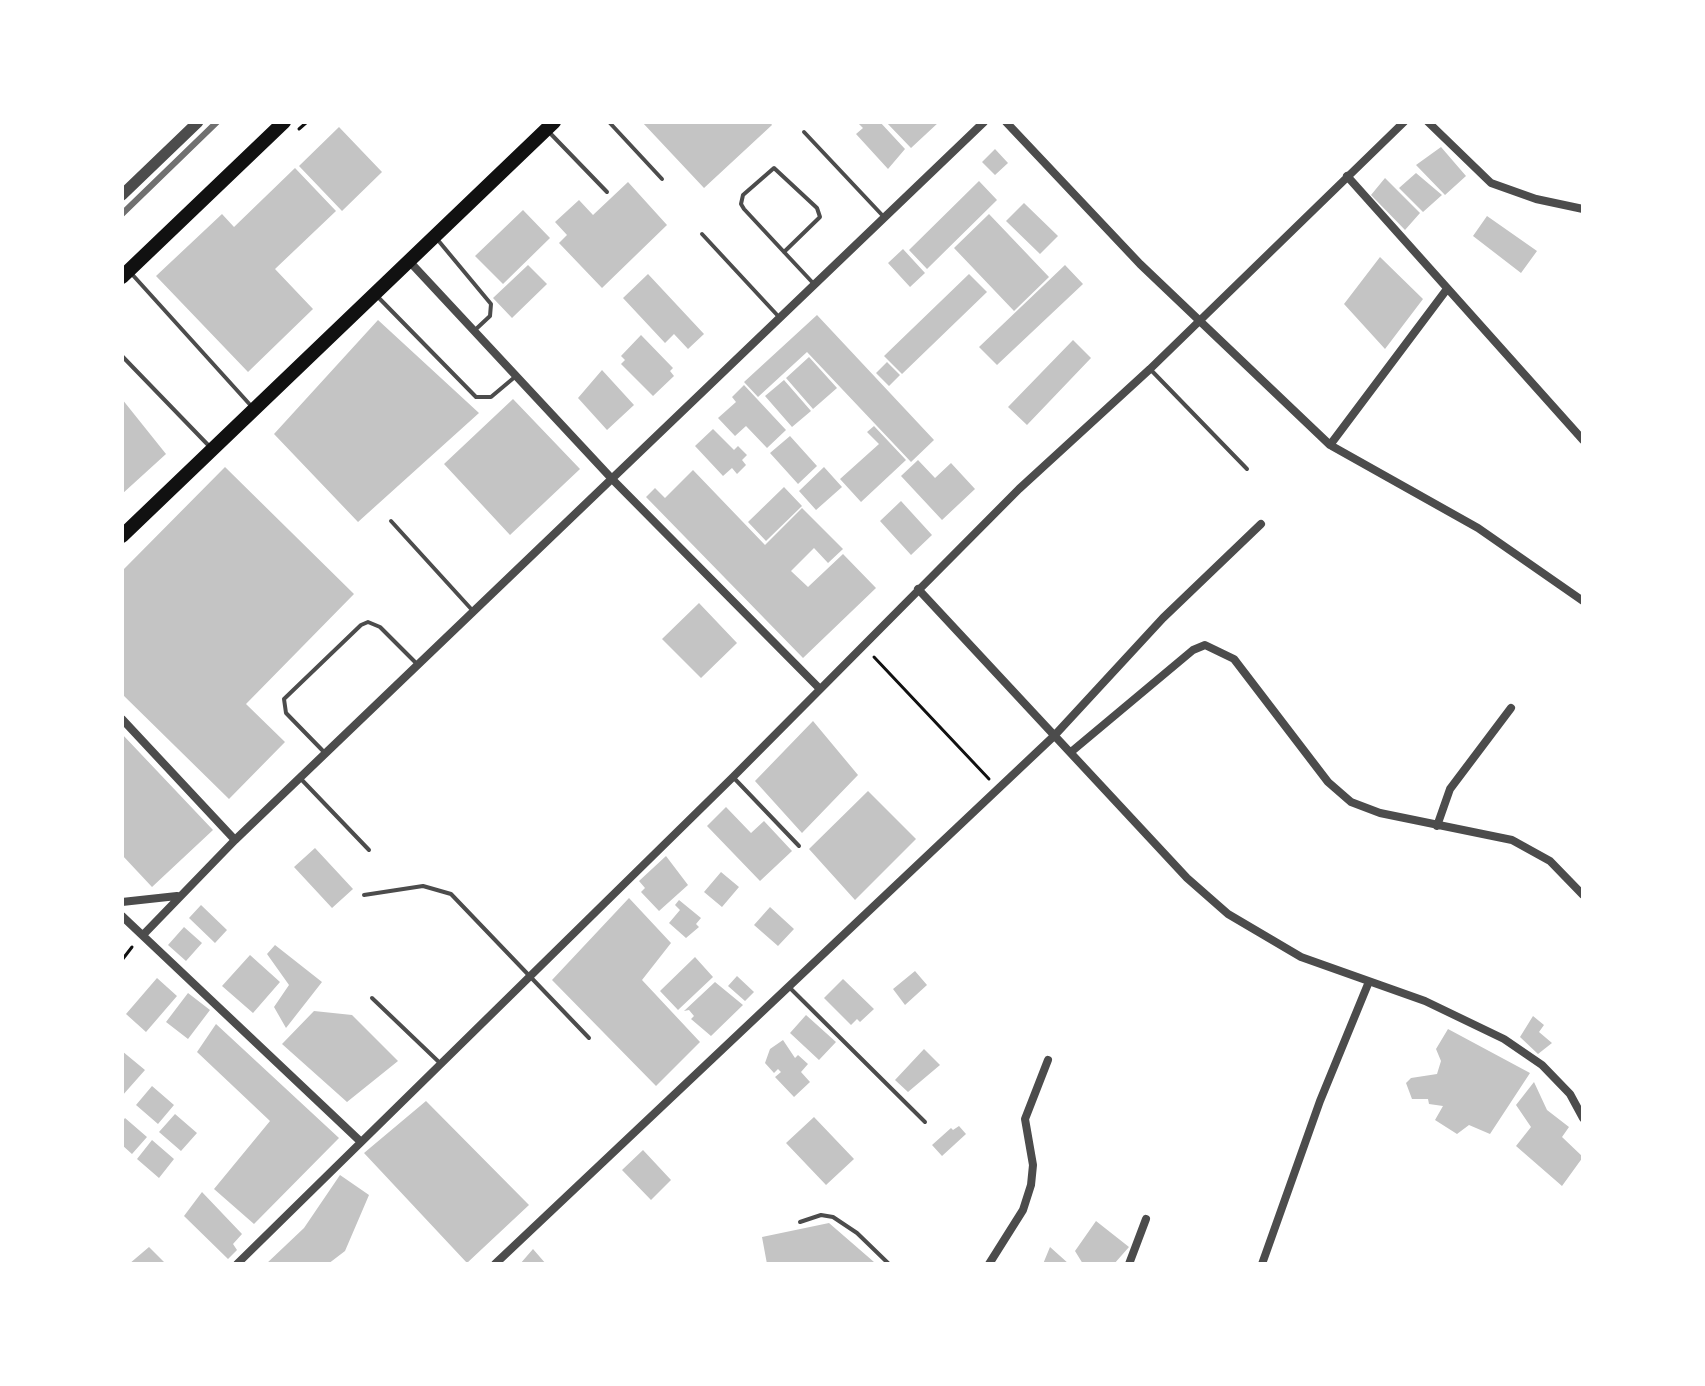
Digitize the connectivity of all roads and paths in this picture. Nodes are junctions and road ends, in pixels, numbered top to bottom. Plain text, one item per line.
1 (198, 122) edge
2 (284, 122) edge
3 (609, 122) edge
4 (984, 122) edge
5 (1006, 122) edge
6 (1404, 122) edge
7 (1428, 122) edge
8 (550, 126) edge
9 (804, 132) dead end
10 (1347, 176) junction
11 (662, 179) dead end
12 (607, 192) dead end
13 (122, 195) edge
14 (1583, 209) edge
15 (884, 218) junction
16 (702, 234) dead end
17 (434, 235) junction
18 (784, 252) junction
19 (409, 261) junction
20 (125, 274) edge
21 (815, 285) junction
22 (1447, 289) junction
23 (375, 293) junction
24 (781, 318) junction
25 (1201, 321) junction
26 (475, 330) junction
27 (122, 356) edge
28 (1150, 369) junction
29 (517, 376) junction
30 (254, 409) junction
31 (1583, 440) edge
32 (1330, 445) junction
33 (213, 450) junction
34 (1247, 469) dead end
35 (613, 480) junction
36 (391, 521) dead end
37 (1261, 524) dead end
38 (122, 536) edge
39 (918, 589) junction
40 (1583, 601) edge
41 (474, 612) junction
42 (862, 645) junction
43 (418, 665) junction
44 (819, 688) junction
45 (1511, 708) dead end
46 (122, 719) edge
47 (1054, 736) junction
48 (1071, 752) junction
49 (326, 754) junction
50 (733, 777) junction
51 (300, 778) junction
52 (997, 788) junction
53 (1437, 826) junction
54 (235, 840) junction
55 (799, 846) dead end
56 (369, 850) dead end
57 (364, 895) dead end
58 (1583, 895) edge
59 (179, 896) junction
60 (122, 902) edge
61 (122, 916) edge
62 (143, 935) junction
63 (122, 960) edge
64 (530, 974) junction
65 (1368, 984) junction
66 (788, 986) junction
67 (372, 998) dead end
68 (589, 1038) dead end
69 (1048, 1060) dead end
70 (441, 1064) junction
71 (1583, 1118) edge
72 (925, 1122) dead end
73 (361, 1142) junction
74 (1146, 1219) dead end
75 (800, 1222) dead end
76 (237, 1264) edge
77 (495, 1264) edge
78 (889, 1264) edge
79 (989, 1264) edge
80 (1129, 1264) edge
81 (1262, 1264) edge

1 - 13 street
2 - 20 highway
3 - 11 lane
4 - 15 street
5 - 25 street
6 - 10 street
7 - 14 street
8 - 12 lane
8 - 17 highway
9 - 15 lane
10 - 22 street
10 - 25 street
15 - 21 street
16 - 24 lane
17 - 19 highway
17 - 26 lane
18 - 18 lane
18 - 21 lane
19 - 23 highway
19 - 26 street
20 - 30 lane
21 - 24 street
22 - 31 street
22 - 32 street
23 - 29 lane
23 - 30 highway
24 - 35 street
25 - 28 street
25 - 32 street
26 - 29 street
27 - 33 lane
28 - 34 lane
28 - 39 street
29 - 35 street
30 - 33 highway
32 - 40 street
33 - 38 highway
35 - 41 street
35 - 44 street
36 - 41 lane
37 - 47 street
39 - 42 street
39 - 47 street
41 - 43 street
42 - 44 street
42 - 52 path
43 - 49 street
43 - 49 lane
44 - 50 street
45 - 53 street
46 - 54 street
47 - 48 street
47 - 52 street
48 - 53 street
48 - 65 street
49 - 51 street
50 - 55 lane
50 - 64 street
51 - 54 street
51 - 56 lane
52 - 66 street
53 - 58 street
54 - 59 street
57 - 64 lane
59 - 60 street
59 - 62 street
61 - 62 street
62 - 63 path
62 - 73 street
64 - 68 lane
64 - 70 street
65 - 71 street
65 - 81 street
66 - 72 lane
66 - 77 street
67 - 70 lane
69 - 79 street
70 - 73 street
73 - 76 street
74 - 80 street
75 - 78 lane

